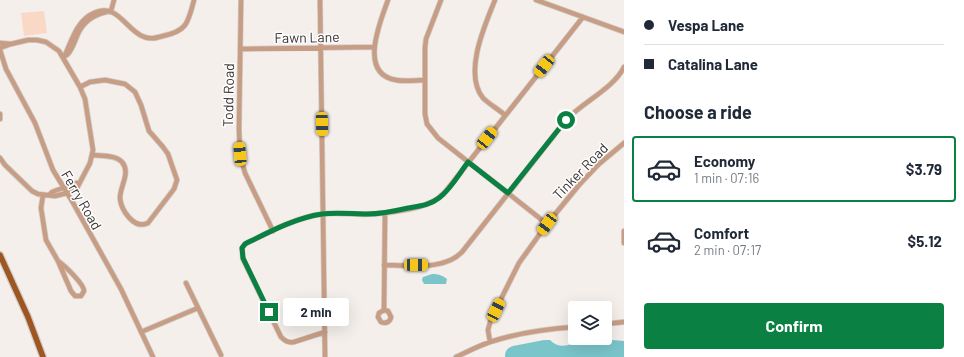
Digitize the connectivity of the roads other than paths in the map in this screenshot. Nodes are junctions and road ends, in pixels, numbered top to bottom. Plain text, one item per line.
1 (114, 0) edge
2 (194, 0) edge
3 (241, 0) edge
4 (320, 0) edge
5 (388, 0) edge
6 (441, 0) edge
7 (495, 0) edge
8 (536, 0) edge
9 (111, 11) junction
10 (583, 17) junction
11 (624, 32) edge
12 (0, 43) edge
13 (11, 44) junction
14 (374, 47) junction
15 (321, 48) junction
16 (0, 49) edge
17 (240, 50) junction
18 (64, 57) junction
19 (624, 67) edge
20 (425, 80) junction
21 (80, 87) junction
22 (0, 114) edge
23 (505, 115) junction
24 (0, 119) edge
25 (624, 143) edge
26 (93, 155) junction
27 (0, 158) edge
28 (468, 162) junction
29 (80, 183) junction
30 (63, 188) junction
31 (67, 193) junction
32 (508, 193) junction
33 (43, 195) junction
34 (49, 195) junction
35 (385, 213) junction
36 (323, 214) junction
37 (547, 224) junction
38 (273, 231) junction
39 (624, 231) edge
40 (624, 242) edge
41 (0, 255) edge
42 (58, 261) junction
43 (384, 265) junction
44 (186, 283) dead end
45 (198, 308) junction
46 (384, 310) dead end
47 (624, 322) edge
48 (612, 323) edge
49 (568, 328) edge
50 (141, 332) junction
51 (325, 332) junction
52 (490, 342) junction
53 (221, 355) dead end
54 (42, 357) edge
55 (153, 357) edge
56 (325, 357) edge
57 (456, 357) edge

1 - 9 street
2 - 9 street
3 - 17 street, Todd Road
4 - 15 street
5 - 14 street
6 - 20 street
7 - 23 street
8 - 10 street
9 - 18 street
10 - 11 street
10 - 23 street
12 - 13 street
13 - 16 street
13 - 18 street
14 - 15 street, Fawn Lane
14 - 20 street
15 - 17 street, Fawn Lane
15 - 36 street
16 - 30 street, Ferry Road
17 - 38 street, Todd Road
18 - 21 street
19 - 32 street
20 - 28 street
21 - 26 street
21 - 26 street
22 - 24 street
23 - 28 street
25 - 37 street, Tinker Road
26 - 29 street
27 - 33 street
28 - 32 street
28 - 35 street
29 - 30 street
29 - 31 street
30 - 31 street, Ferry Road
30 - 34 street
31 - 34 street
31 - 50 street, Ferry Road
32 - 37 street
32 - 43 street
33 - 34 street
33 - 42 street
35 - 36 street
35 - 43 street
36 - 38 street
36 - 51 street
37 - 52 street, Tinker Road
38 - 51 street
39 - 40 street
41 - 54 main road
42 - 42 street
43 - 46 street
44 - 45 street
45 - 50 street
45 - 53 street
47 - 48 street
49 - 52 street
50 - 55 street, Ferry Road
51 - 56 street
52 - 57 street

